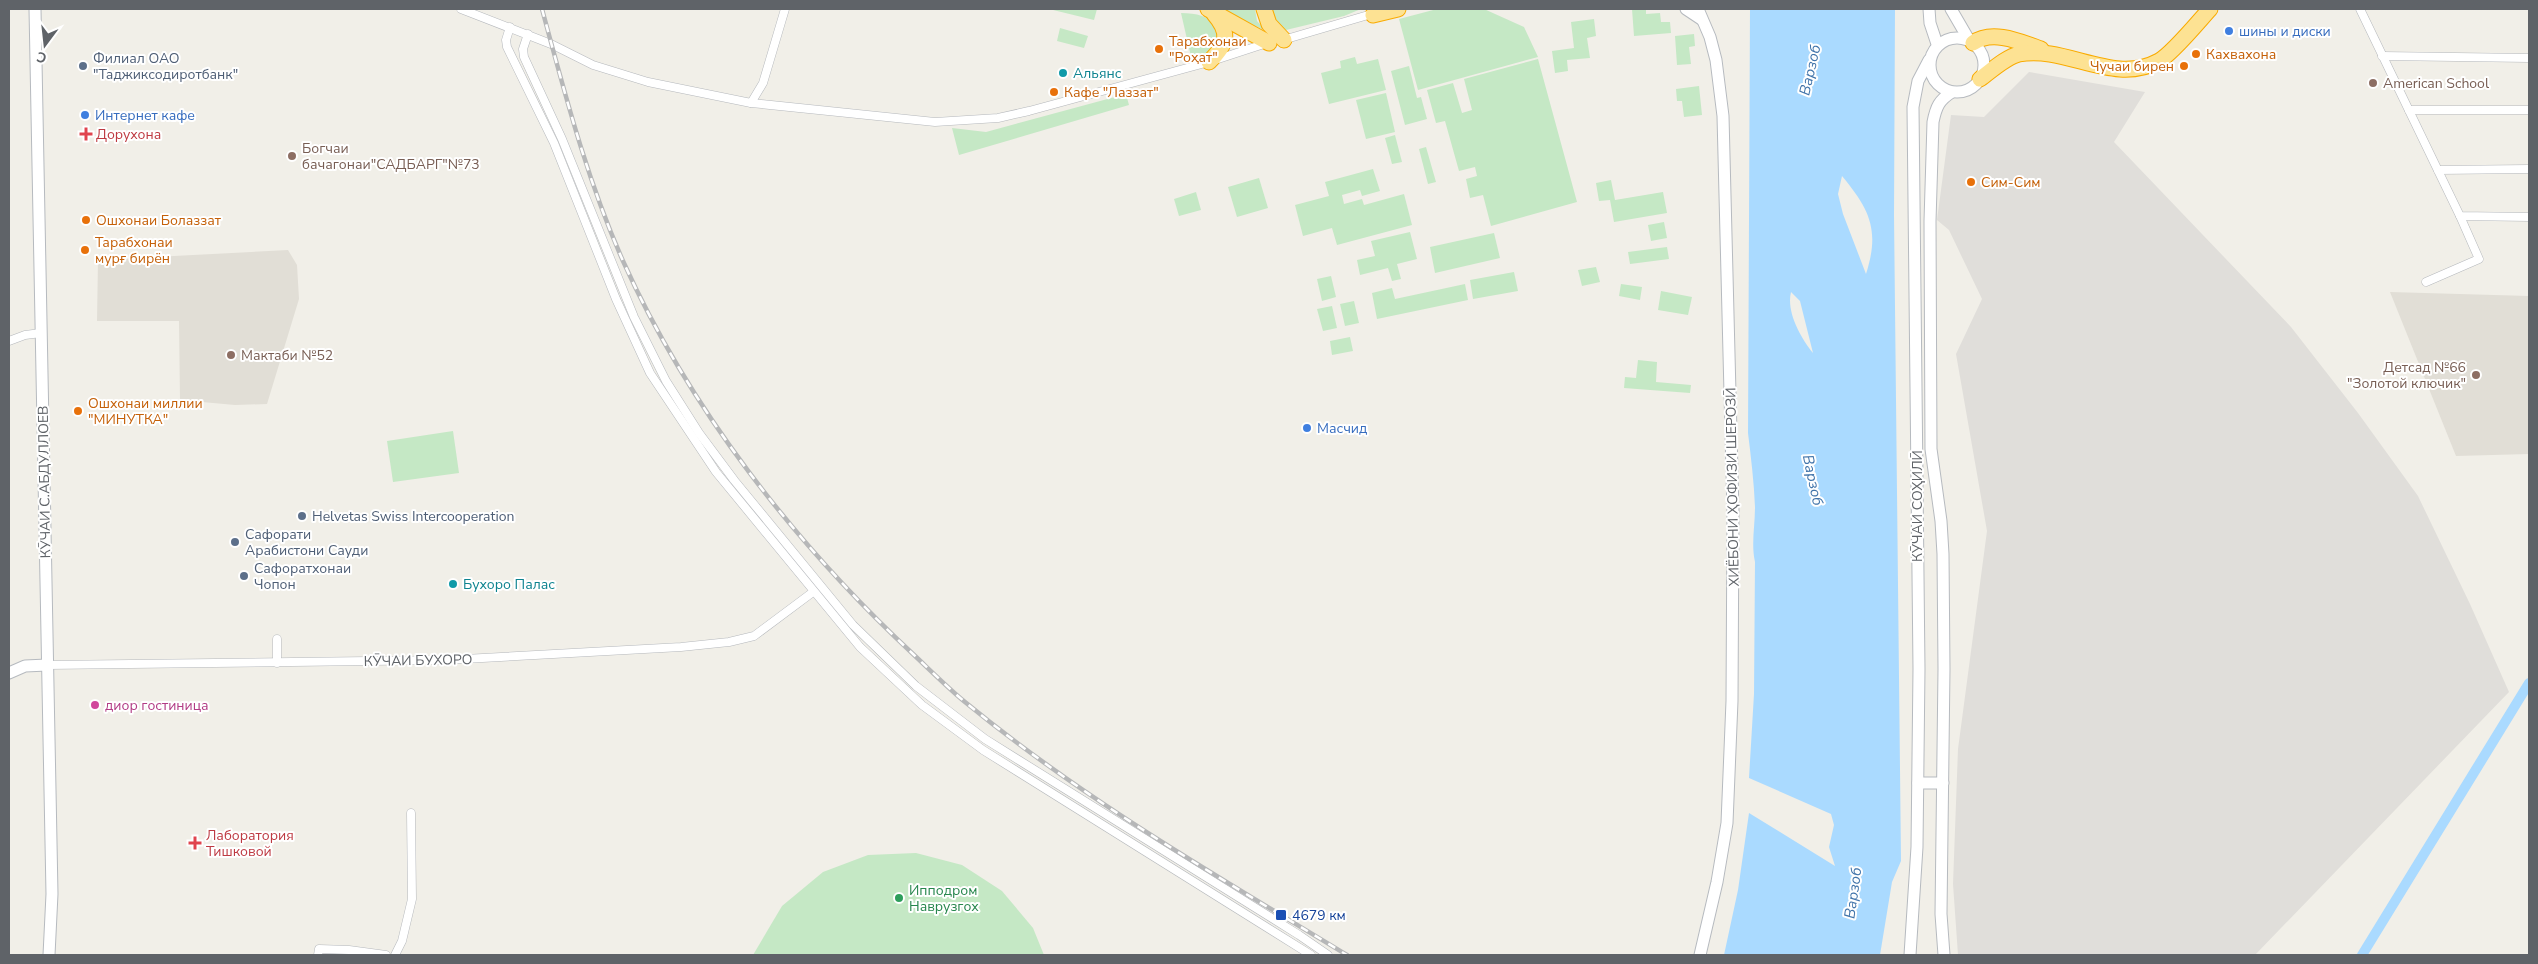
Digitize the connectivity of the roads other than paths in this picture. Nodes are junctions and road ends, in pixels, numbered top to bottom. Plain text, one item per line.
1 (36, 9) edge
2 (461, 9) edge
3 (785, 9) edge
4 (1264, 9) edge
5 (1398, 9) edge
6 (1686, 9) edge
7 (1929, 9) edge
8 (1951, 9) edge
9 (2360, 9) edge
10 (1210, 10) edge
11 (1378, 12) edge
12 (2203, 12) edge
13 (1699, 14) edge
14 (510, 27) junction
15 (528, 34) junction
16 (1284, 40) junction
17 (1971, 41) junction
18 (1269, 43) junction
19 (1937, 44) junction
20 (2382, 56) junction
21 (2061, 57) junction
22 (2529, 58) edge
23 (1929, 60) junction
24 (1209, 62) junction
25 (1980, 79) junction
26 (1952, 92) junction
27 (751, 103) junction
28 (2409, 110) junction
29 (2529, 110) edge
30 (2529, 168) edge
31 (2438, 170) junction
32 (2460, 216) junction
33 (2529, 217) edge
34 (2426, 282) dead end
35 (41, 333) junction
36 (9, 341) edge
37 (813, 592) junction
38 (277, 639) dead end
39 (277, 663) junction
40 (47, 665) junction
41 (9, 672) edge
42 (1918, 783) junction
43 (1943, 783) junction
44 (411, 813) dead end
45 (1124, 827) junction
46 (1119, 835) junction
47 (1241, 898) junction
48 (1235, 907) junction
49 (48, 955) edge
50 (318, 955) edge
51 (386, 955) edge
52 (395, 955) edge
53 (1311, 955) edge
54 (1328, 955) edge
55 (1700, 955) edge
56 (1910, 955) edge
57 (1944, 955) edge

1 - 35 street, КӮЧАИ С.АБДУЛЛОЕВ
2 - 14 street
3 - 27 street
4 - 16 highway
5 - 11 highway
6 - 13 street
7 - 19 street
8 - 17 street
9 - 20 street
10 - 18 highway
10 - 24 highway
11 - 16 street
12 - 21 highway
13 - 55 street, ХИЁБОНИ ҲОФИЗИ ШЕРОЗӢ
14 - 15 street
14 - 37 street
15 - 27 street
15 - 45 street
16 - 18 street
17 - 19 street
17 - 21 highway
17 - 25 street
18 - 24 street
19 - 23 street
20 - 22 street
20 - 28 street
21 - 25 highway
23 - 26 street
23 - 42 street, КӮЧАИ СОҲИЛӢ
24 - 27 street
25 - 26 street
26 - 43 street, КӮЧАИ СОҲИЛӢ
28 - 29 street
28 - 31 street
30 - 31 street
31 - 32 street
32 - 33 street
32 - 34 street
35 - 36 street
35 - 40 street, КӮЧАИ С.АБДУЛЛОЕВ
37 - 39 street, КӮЧАИ БУХОРО
37 - 46 street
38 - 39 street
39 - 40 street, КӮЧАИ БУХОРО
40 - 41 street, КӮЧАИ БУХОРО
40 - 49 street, КӮЧАИ С.АБДУЛЛОЕВ
42 - 43 street
42 - 56 street, КӮЧАИ СОҲИЛӢ
43 - 57 street, КӮЧАИ СОҲИЛӢ
44 - 52 street
45 - 46 street
45 - 47 street
46 - 48 street
47 - 48 street
47 - 54 street
48 - 53 street
50 - 51 street

